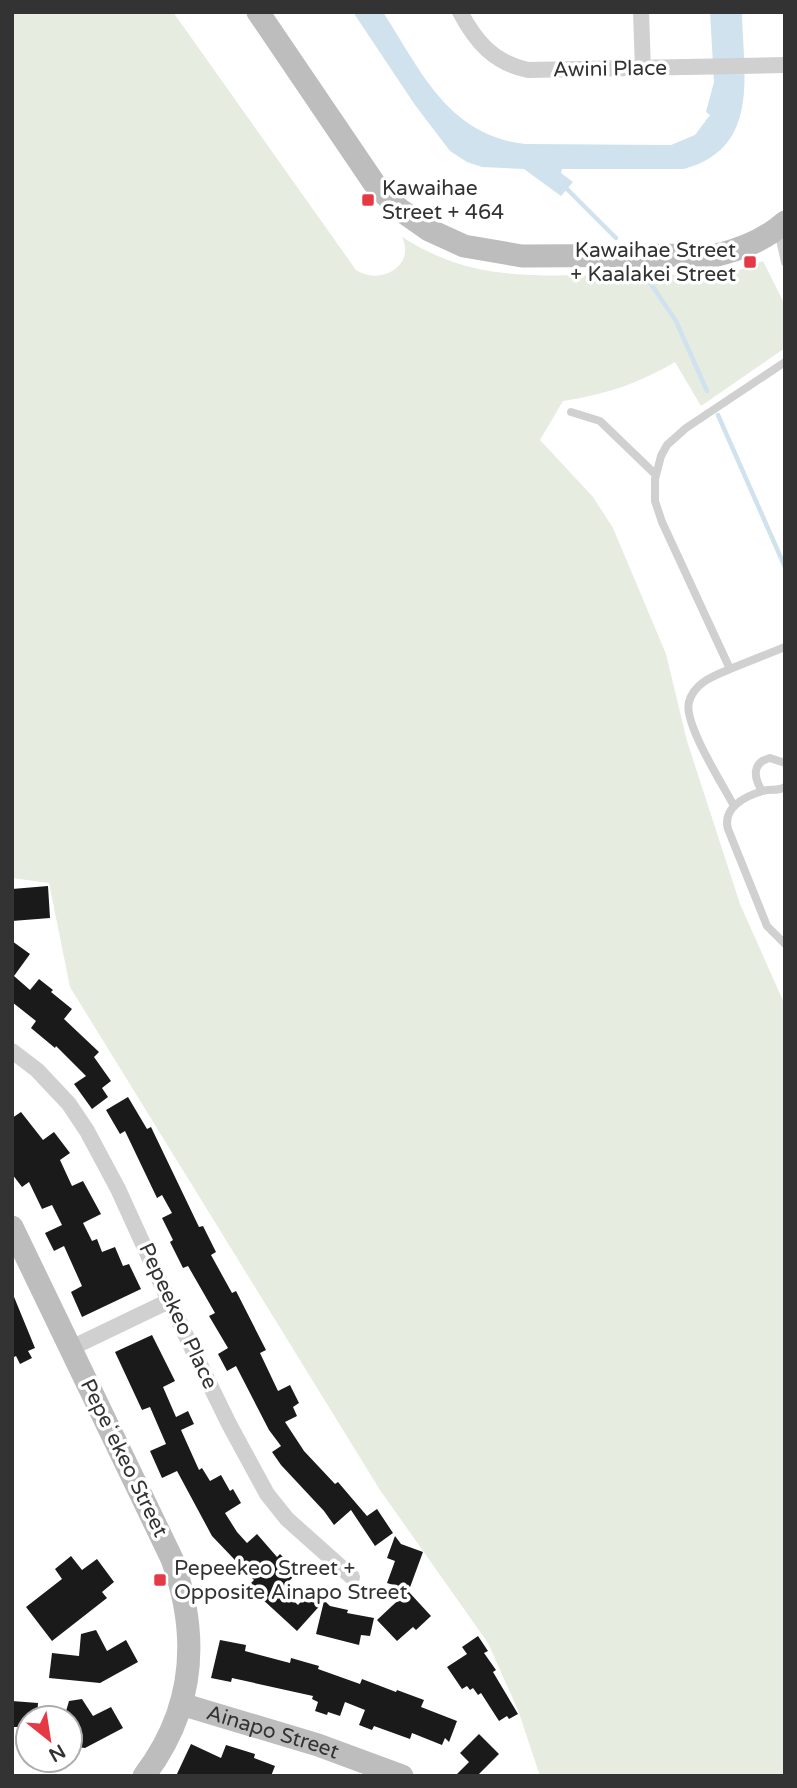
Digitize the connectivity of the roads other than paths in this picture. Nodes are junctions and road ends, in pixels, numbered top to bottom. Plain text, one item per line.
1 (258, 12) edge
2 (460, 12) edge
3 (640, 12) edge
4 (785, 65) edge
5 (643, 69) junction
6 (782, 228) edge
7 (785, 262) edge
8 (785, 362) edge
9 (570, 412) dead end
10 (656, 475) junction
11 (785, 647) edge
12 (730, 669) junction
13 (785, 763) edge
14 (785, 787) edge
15 (762, 791) junction
16 (734, 806) junction
17 (785, 944) edge
18 (12, 1051) edge
19 (12, 1227) edge
20 (169, 1301) junction
21 (71, 1348) junction
22 (352, 1577) dead end
23 (181, 1704) junction
24 (144, 1776) edge
25 (402, 1776) edge

1 - 6 street
2 - 5 street, Awini Place
3 - 5 street
4 - 5 street, Awini Place
6 - 7 lane
8 - 10 lane
9 - 10 lane
10 - 12 lane
11 - 12 lane
12 - 16 lane
13 - 15 lane
14 - 15 lane
15 - 16 lane
16 - 17 lane
18 - 20 street, Pepeekeo Place
19 - 21 street, Pepeʻekeo Street
20 - 21 street
20 - 22 street, Pepeekeo Place
21 - 23 street, Pepeʻekeo Street
23 - 24 street, Pepeʻekeo Street
23 - 25 street, Ainapo Street

